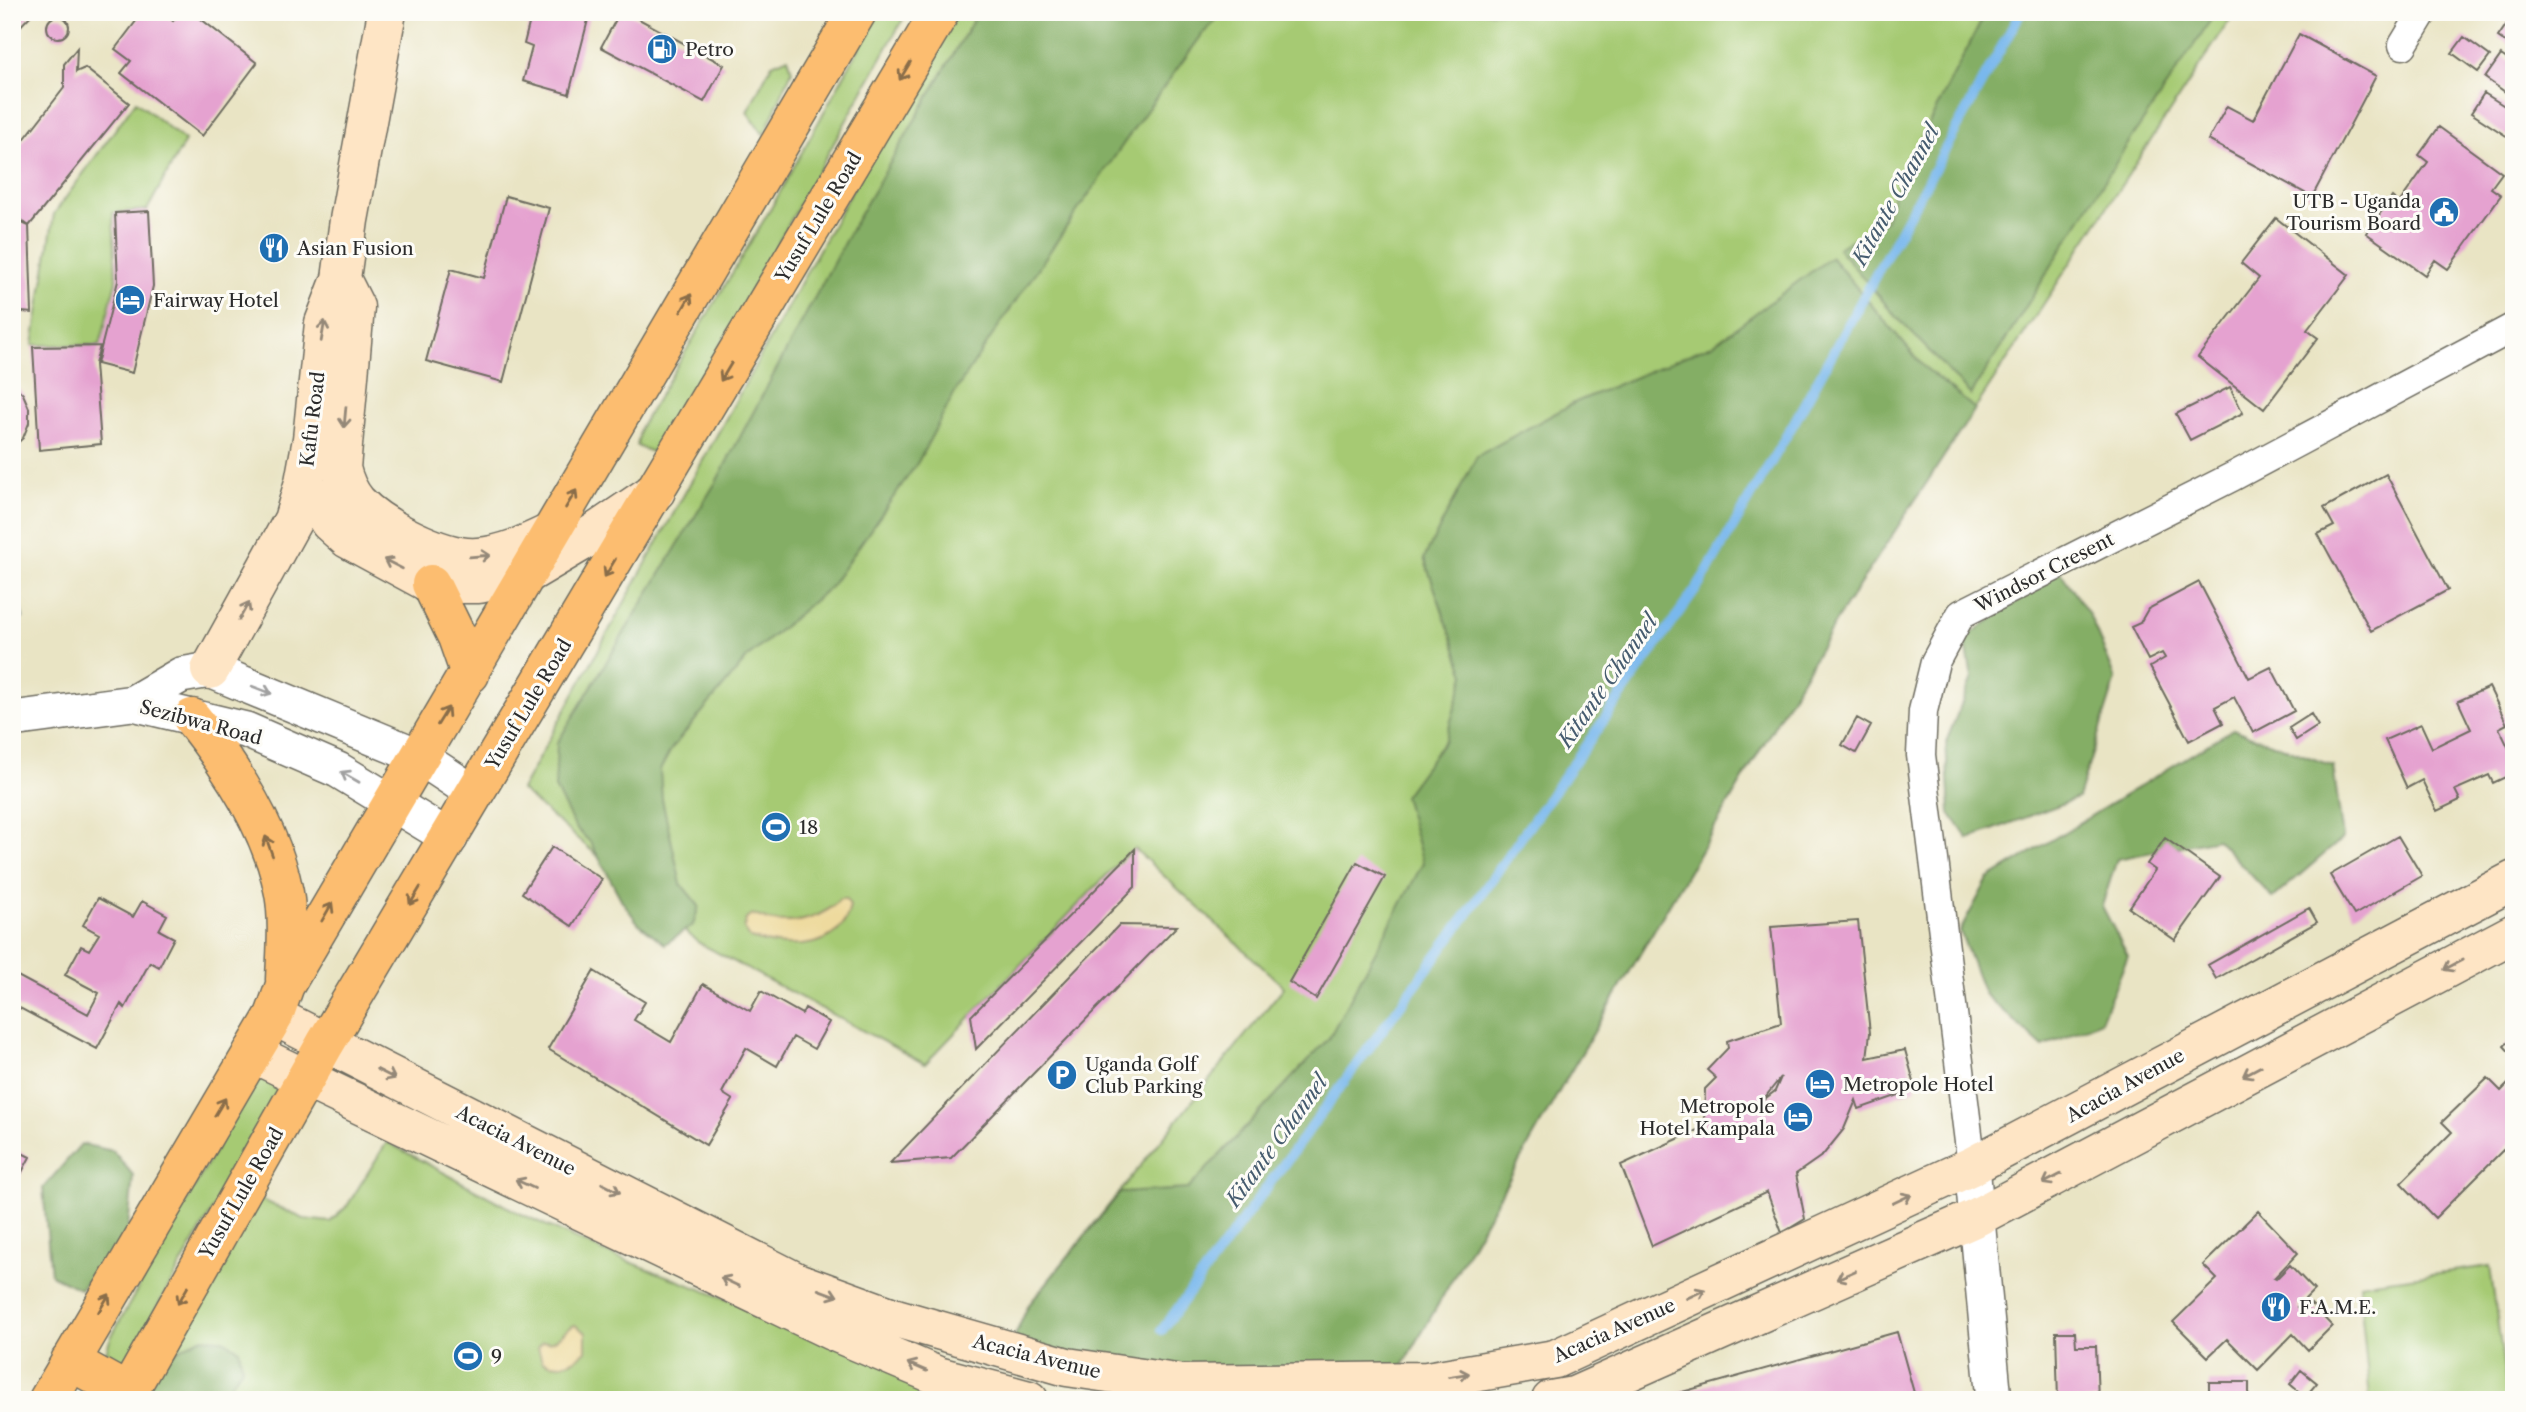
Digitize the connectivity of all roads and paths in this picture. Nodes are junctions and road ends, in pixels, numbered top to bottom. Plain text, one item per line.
1 (387, 12) edge
2 (858, 12) edge
3 (940, 12) edge
4 (2423, 12) edge
5 (2403, 45) dead end
6 (341, 279) junction
7 (2514, 327) edge
8 (304, 482) junction
9 (656, 491) junction
10 (550, 533) junction
11 (528, 573) junction
12 (431, 584) junction
13 (210, 670) junction
14 (470, 674) junction
15 (132, 703) junction
16 (192, 718) junction
17 (12, 719) edge
18 (418, 756) junction
19 (474, 793) junction
20 (391, 801) junction
21 (450, 838) junction
22 (2514, 880) edge
23 (2514, 933) edge
24 (279, 1000) junction
25 (325, 1044) junction
26 (251, 1053) junction
27 (305, 1079) junction
28 (1972, 1166) junction
29 (1977, 1217) junction
30 (69, 1362) junction
31 (126, 1396) edge
32 (48, 1400) edge
33 (1029, 1400) edge
34 (1551, 1400) edge
35 (1994, 1400) edge

1 - 6 main road, Kafu Road
10 -> 2 main road
3 -> 9 main road, Yusuf Lule Road
4 - 5 street
8 -> 6 main road, Kafu Road
6 -> 10 main road, Kafu Road
7 - 28 street, Windsor Cresent
12 -> 8 main road, Kafu Road
13 -> 8 main road
9 - 11 main road, Kafu Road
9 -> 19 main road, Yusuf Lule Road
10 - 11 main road
11 - 12 main road, Kafu Road
11 - 14 main road
12 - 14 main road
13 - 15 street
13 -> 18 street
18 -> 14 main road
15 - 16 street, Sezibwa Road
15 - 17 street, Sezibwa Road
20 -> 16 street, Sezibwa Road
24 -> 16 main road
18 - 19 street
18 - 20 main road
19 - 21 main road, Yusuf Lule Road
20 - 21 street, Sezibwa Road
24 -> 20 main road
21 -> 25 main road, Yusuf Lule Road
22 - 28 main road, Acacia Avenue
23 -> 29 main road
24 - 25 main road, Acacia Avenue
24 - 26 main road
25 - 27 main road, Yusuf Lule Road
25 -> 28 main road, Acacia Avenue
26 - 27 main road, Acacia Avenue
30 -> 26 main road
27 -> 31 main road, Yusuf Lule Road
33 -> 27 main road, Acacia Avenue
28 - 29 street
29 -> 34 main road
29 - 35 street
30 - 31 main road
30 - 32 main road

